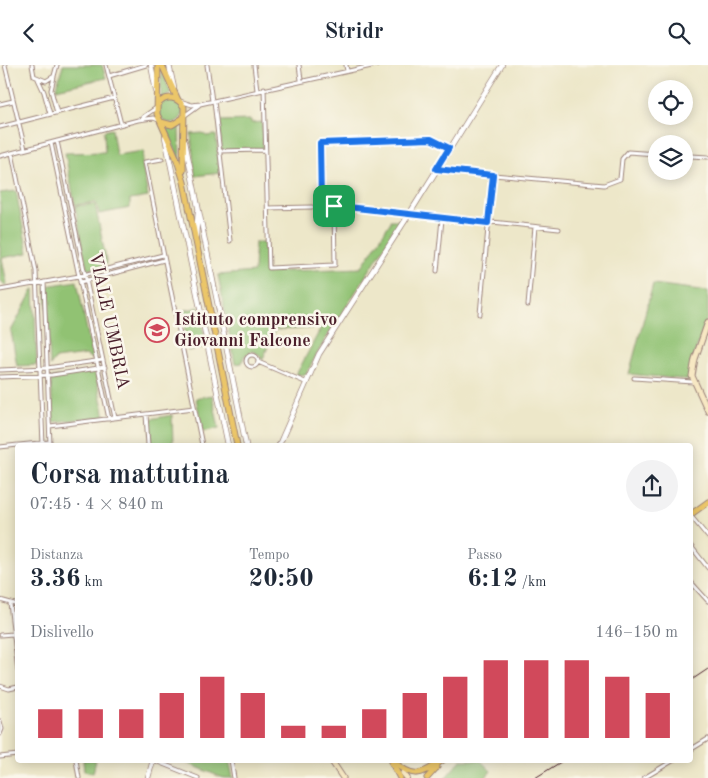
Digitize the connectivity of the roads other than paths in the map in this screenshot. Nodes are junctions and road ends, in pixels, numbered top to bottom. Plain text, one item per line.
1 (5, 65) edge
2 (32, 65) edge
3 (57, 65) edge
4 (106, 65) edge
5 (146, 65) edge
6 (151, 65) edge
7 (160, 65) edge
8 (170, 65) edge
9 (207, 65) edge
10 (254, 65) edge
11 (299, 65) edge
12 (346, 65) edge
13 (376, 65) edge
14 (502, 65) edge
15 (347, 71) junction
16 (54, 76) junction
17 (109, 76) junction
18 (37, 79) junction
19 (301, 80) junction
20 (264, 88) junction
21 (257, 90) junction
22 (114, 98) junction
23 (178, 99) junction
24 (14, 101) junction
25 (213, 101) junction
26 (0, 104) edge
27 (200, 104) junction
28 (157, 106) junction
29 (56, 113) junction
30 (50, 115) junction
31 (183, 117) junction
32 (138, 120) junction
33 (160, 121) junction
34 (19, 123) junction
35 (121, 124) junction
36 (0, 127) edge
37 (164, 129) junction
38 (182, 130) junction
39 (57, 141) junction
40 (51, 143) junction
41 (449, 148) junction
42 (25, 149) junction
43 (219, 151) junction
44 (265, 151) junction
45 (12, 153) junction
46 (648, 153) edge
47 (60, 155) junction
48 (0, 156) edge
49 (54, 156) junction
50 (693, 156) edge
51 (708, 157) edge
52 (162, 159) dead end
53 (436, 169) junction
54 (493, 175) junction
55 (184, 182) junction
56 (68, 190) junction
57 (62, 192) junction
58 (198, 205) junction
59 (334, 206) junction
60 (312, 207) dead end
61 (267, 209) junction
62 (410, 213) junction
63 (442, 219) junction
64 (488, 223) junction
65 (535, 227) junction
66 (559, 229) dead end
67 (76, 230) junction
68 (70, 231) junction
69 (196, 239) junction
70 (230, 241) dead end
71 (163, 255) junction
72 (164, 260) junction
73 (123, 265) junction
74 (125, 270) junction
75 (437, 271) dead end
76 (85, 274) junction
77 (79, 276) junction
78 (86, 280) junction
79 (80, 281) junction
80 (40, 283) junction
81 (0, 290) edge
82 (528, 305) dead end
83 (480, 314) dead end
84 (708, 322) edge
85 (103, 360) junction
86 (97, 361) junction
87 (258, 362) dead end
88 (104, 367) junction
89 (47, 368) junction
90 (98, 368) junction
91 (40, 369) junction
92 (0, 371) edge
93 (40, 375) junction
94 (48, 375) junction
95 (0, 377) edge
96 (634, 378) dead end
97 (305, 382) junction
98 (693, 382) junction
99 (227, 389) junction
100 (194, 408) junction
101 (708, 411) edge
102 (146, 414) junction
103 (223, 414) junction
104 (115, 418) junction
105 (109, 419) junction
106 (50, 427) junction
107 (43, 443) edge
108 (50, 443) edge
109 (148, 443) edge
110 (202, 443) edge
111 (228, 443) edge
112 (237, 443) edge
113 (246, 443) edge
114 (280, 443) edge
115 (15, 445) edge
116 (0, 447) edge
117 (708, 502) edge
118 (693, 513) edge
119 (693, 519) edge
120 (708, 537) edge
121 (693, 549) edge
122 (708, 567) edge
123 (693, 584) edge
124 (0, 600) edge
125 (708, 601) edge
126 (10, 603) junction
127 (15, 604) edge
128 (12, 622) junction
129 (15, 622) edge
130 (13, 634) junction
131 (0, 635) edge
132 (15, 649) edge
133 (0, 685) edge
134 (15, 688) edge
135 (0, 721) edge
136 (0, 734) edge
137 (708, 739) edge
138 (693, 748) edge
139 (15, 755) edge
140 (0, 757) edge
141 (76, 763) edge
142 (152, 763) edge
143 (160, 763) edge
144 (232, 763) edge
145 (332, 763) edge
146 (393, 763) edge
147 (438, 763) edge
148 (440, 763) edge
149 (669, 763) edge
150 (403, 776) edge
151 (79, 778) edge
152 (148, 778) edge
153 (198, 778) edge
154 (234, 778) edge
155 (343, 778) edge
156 (427, 778) edge
157 (644, 778) edge

1 - 24 street
2 - 18 street
3 - 16 street
4 - 17 street
5 - 17 street
6 - 28 street
7 - 23 main road
7 - 28 main road
8 - 23 street
9 - 25 street
10 - 21 street
11 - 19 street
12 - 15 street
13 - 15 street
14 - 41 street
15 - 19 street
16 - 18 street
16 - 29 street
17 - 22 street
18 - 30 street
19 - 20 street
20 - 21 street
20 - 44 street
21 - 25 street
22 - 29 street
22 - 35 street
23 - 27 street
23 - 28 main road
23 - 31 main road
24 - 26 street
24 - 34 street
25 - 27 street
25 - 43 street
27 - 31 street
28 - 32 street
28 - 33 main road
29 - 30 street
30 - 34 street
31 - 33 main road
31 - 38 main road
32 - 33 street
32 - 35 street
33 - 37 main road
34 - 36 street
34 - 42 street
35 - 39 street
37 - 55 main road
37 - 103 street
38 - 55 main road
38 - 58 street
39 - 40 street
39 - 47 street, VIALE UMBRIA
40 - 42 street
40 - 49 street, VIALE UMBRIA
41 - 53 street
41 - 59 street
42 - 45 street
43 - 44 street
43 - 70 street
44 - 61 street
45 - 48 street
45 - 80 street
46 - 54 street
47 - 49 street
47 - 56 street, VIALE UMBRIA
49 - 57 street, VIALE UMBRIA
50 - 51 street
52 - 71 street
53 - 54 street
53 - 62 street
54 - 64 street
55 - 69 main road
56 - 57 street
56 - 67 street, VIALE UMBRIA
57 - 68 street, VIALE UMBRIA
58 - 69 street
58 - 113 street
59 - 61 street
59 - 62 street
60 - 61 street
62 - 63 street
62 - 97 street
63 - 64 street
63 - 75 street
64 - 65 street
64 - 83 street
65 - 66 street
65 - 82 street
67 - 68 street, VIALE UMBRIA
67 - 76 street, VIALE UMBRIA
68 - 77 street, VIALE UMBRIA
69 - 99 main road
71 - 72 street
71 - 73 street
72 - 74 street
72 - 100 street
73 - 74 street
73 - 76 street
74 - 78 street
76 - 77 street
76 - 78 street, VIALE UMBRIA
77 - 79 street, VIALE UMBRIA
77 - 80 street
78 - 79 street
78 - 85 street, VIALE UMBRIA
79 - 86 street, VIALE UMBRIA
80 - 81 street
80 - 89 street
80 - 91 street
84 - 98 main road
85 - 86 street
85 - 88 street, VIALE UMBRIA
86 - 89 street
86 - 90 street, VIALE UMBRIA
87 - 97 street
88 - 90 street
88 - 104 street, VIALE UMBRIA
89 - 91 street
89 - 94 street
90 - 94 street
90 - 105 street, VIALE UMBRIA
91 - 92 street
91 - 93 street
93 - 94 street
93 - 95 street
93 - 107 street
94 - 106 street
96 - 98 street
97 - 114 street
98 - 101 main road
99 - 103 street
99 - 112 main road
100 - 102 street
100 - 110 street
102 - 104 street
102 - 109 street
103 - 111 street
104 - 105 street
105 - 106 street
106 - 108 street
115 - 116 street
117 - 118 main road
119 - 120 street
121 - 122 street
123 - 125 street
124 - 126 street
126 - 127 street
126 - 128 street
128 - 129 street
128 - 130 street
130 - 131 street
130 - 132 street
133 - 134 street
135 - 136 street
137 - 138 street
139 - 140 street
141 - 151 street
142 - 152 street
143 - 153 street
144 - 154 street
145 - 155 main road
146 - 150 main road
147 - 150 main road
148 - 156 main road
149 - 157 street

